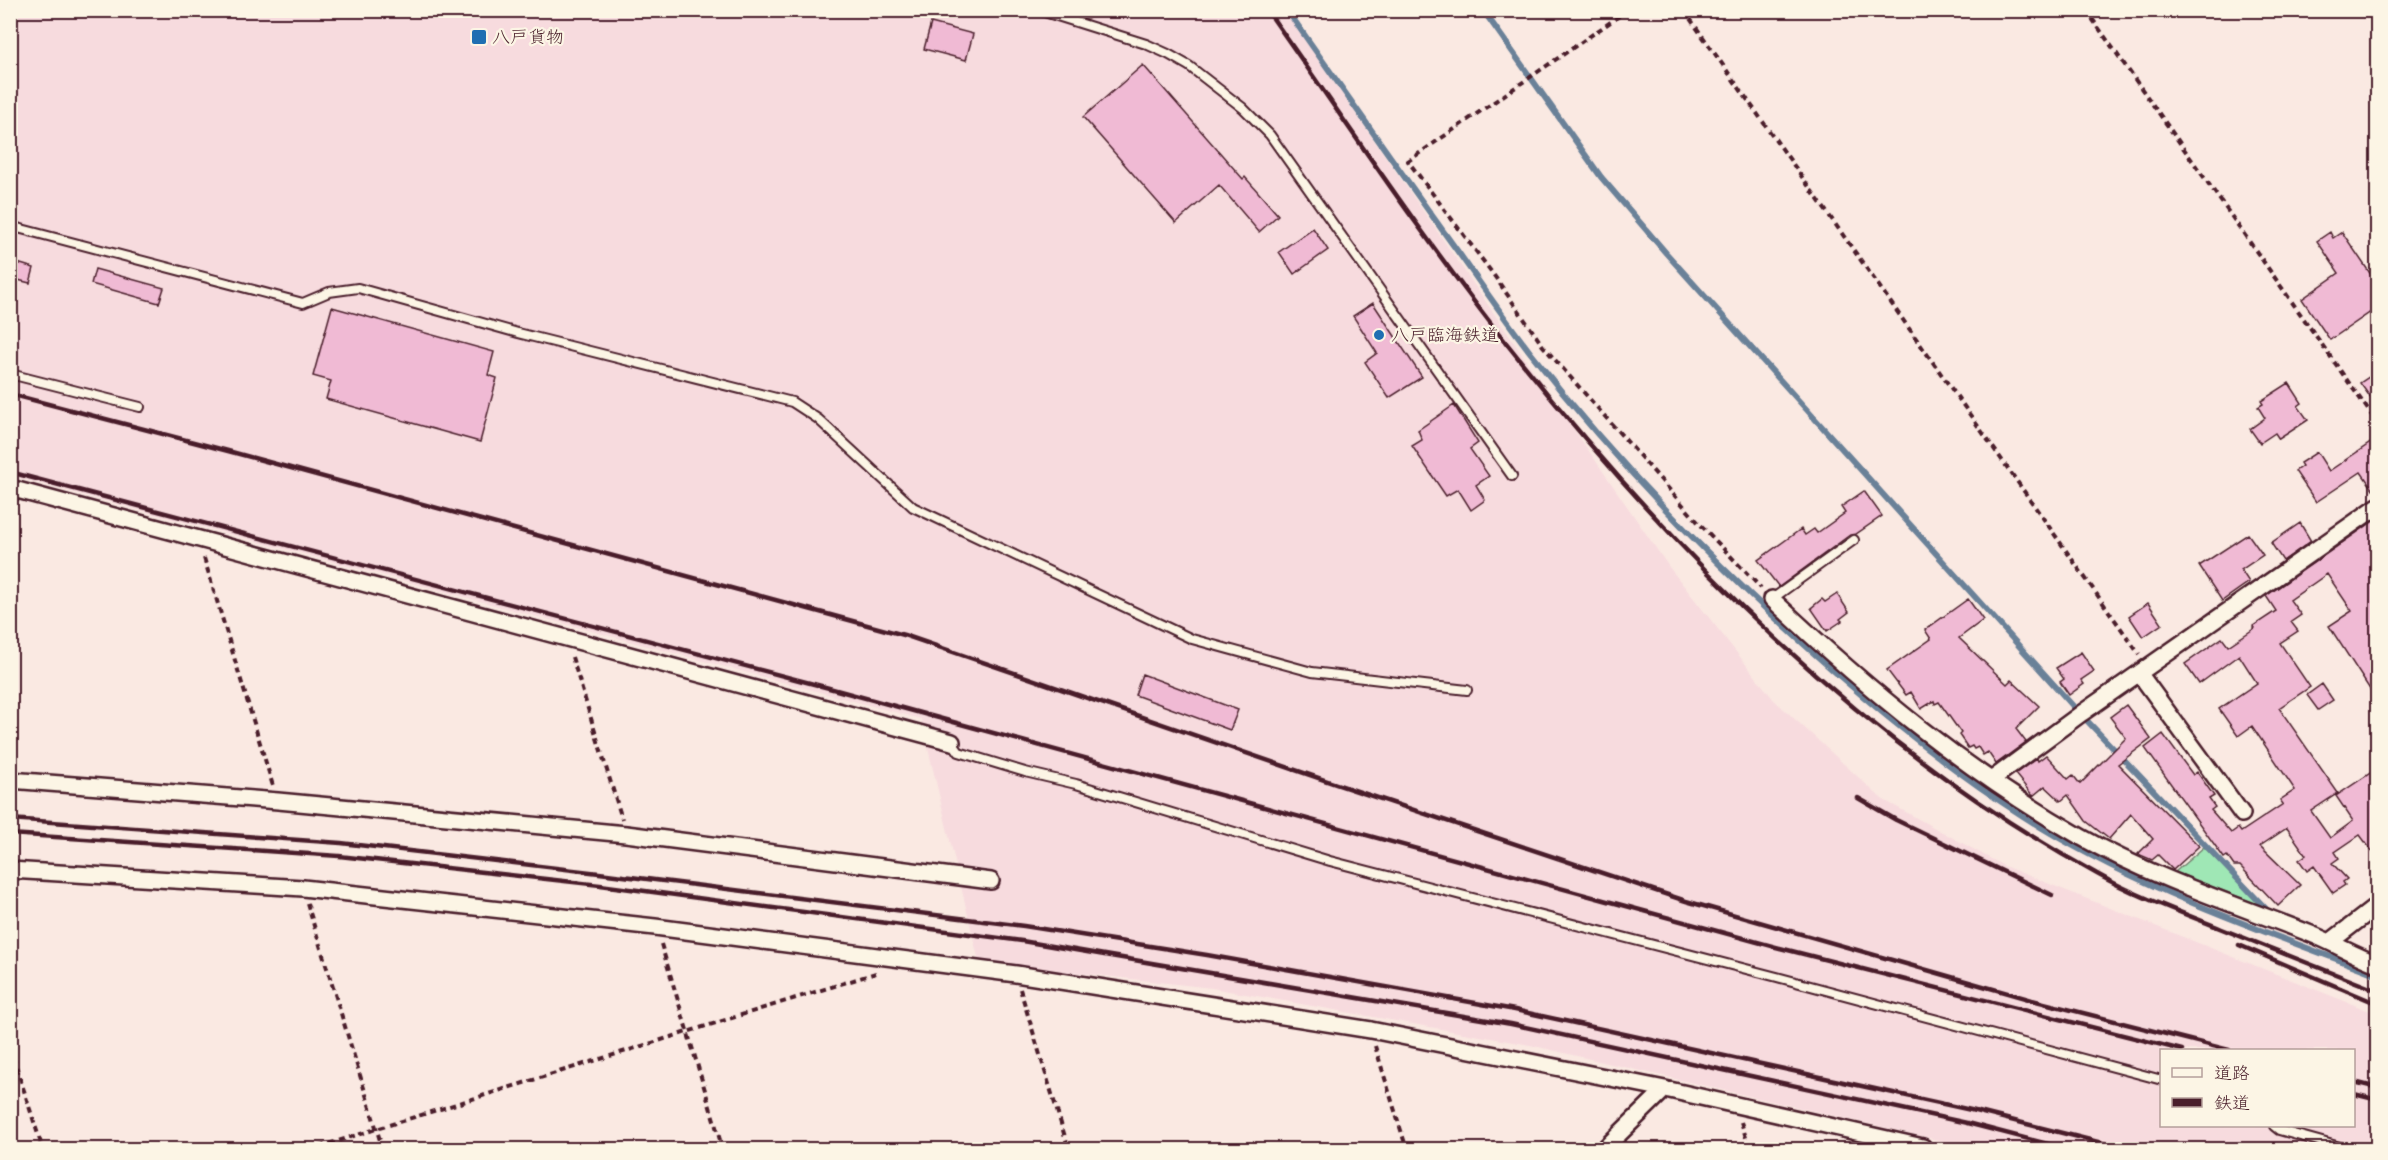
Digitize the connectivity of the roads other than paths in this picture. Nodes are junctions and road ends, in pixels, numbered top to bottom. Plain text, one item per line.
1 (1038, 10) edge
2 (10, 225) edge
3 (10, 374) edge
4 (140, 407) dead end
5 (1512, 476) dead end
6 (10, 488) edge
7 (2378, 506) edge
8 (1854, 540) dead end
9 (1772, 599) joint
10 (2144, 670) junction
11 (1467, 690) dead end
12 (952, 742) joint
13 (10, 780) edge
14 (1991, 780) junction
15 (2242, 814) dead end
16 (10, 870) edge
17 (992, 881) dead end
18 (2378, 905) edge
19 (2330, 942) junction
20 (2378, 964) edge
21 (2160, 1079) edge
22 (1665, 1089) junction
23 (2276, 1127) edge
24 (1603, 1149) edge
25 (1929, 1149) edge
26 (2351, 1149) edge

1 - 5 lane
2 - 11 lane
3 - 4 lane
6 - 12 street
7 - 10 street
8 - 9 lane
9 - 14 street
10 - 14 street
10 - 15 street
12 - 21 lane
13 - 17 street
14 - 19 street
16 - 22 street
18 - 19 street
19 - 20 street
22 - 24 street
22 - 25 street
23 - 26 lane

